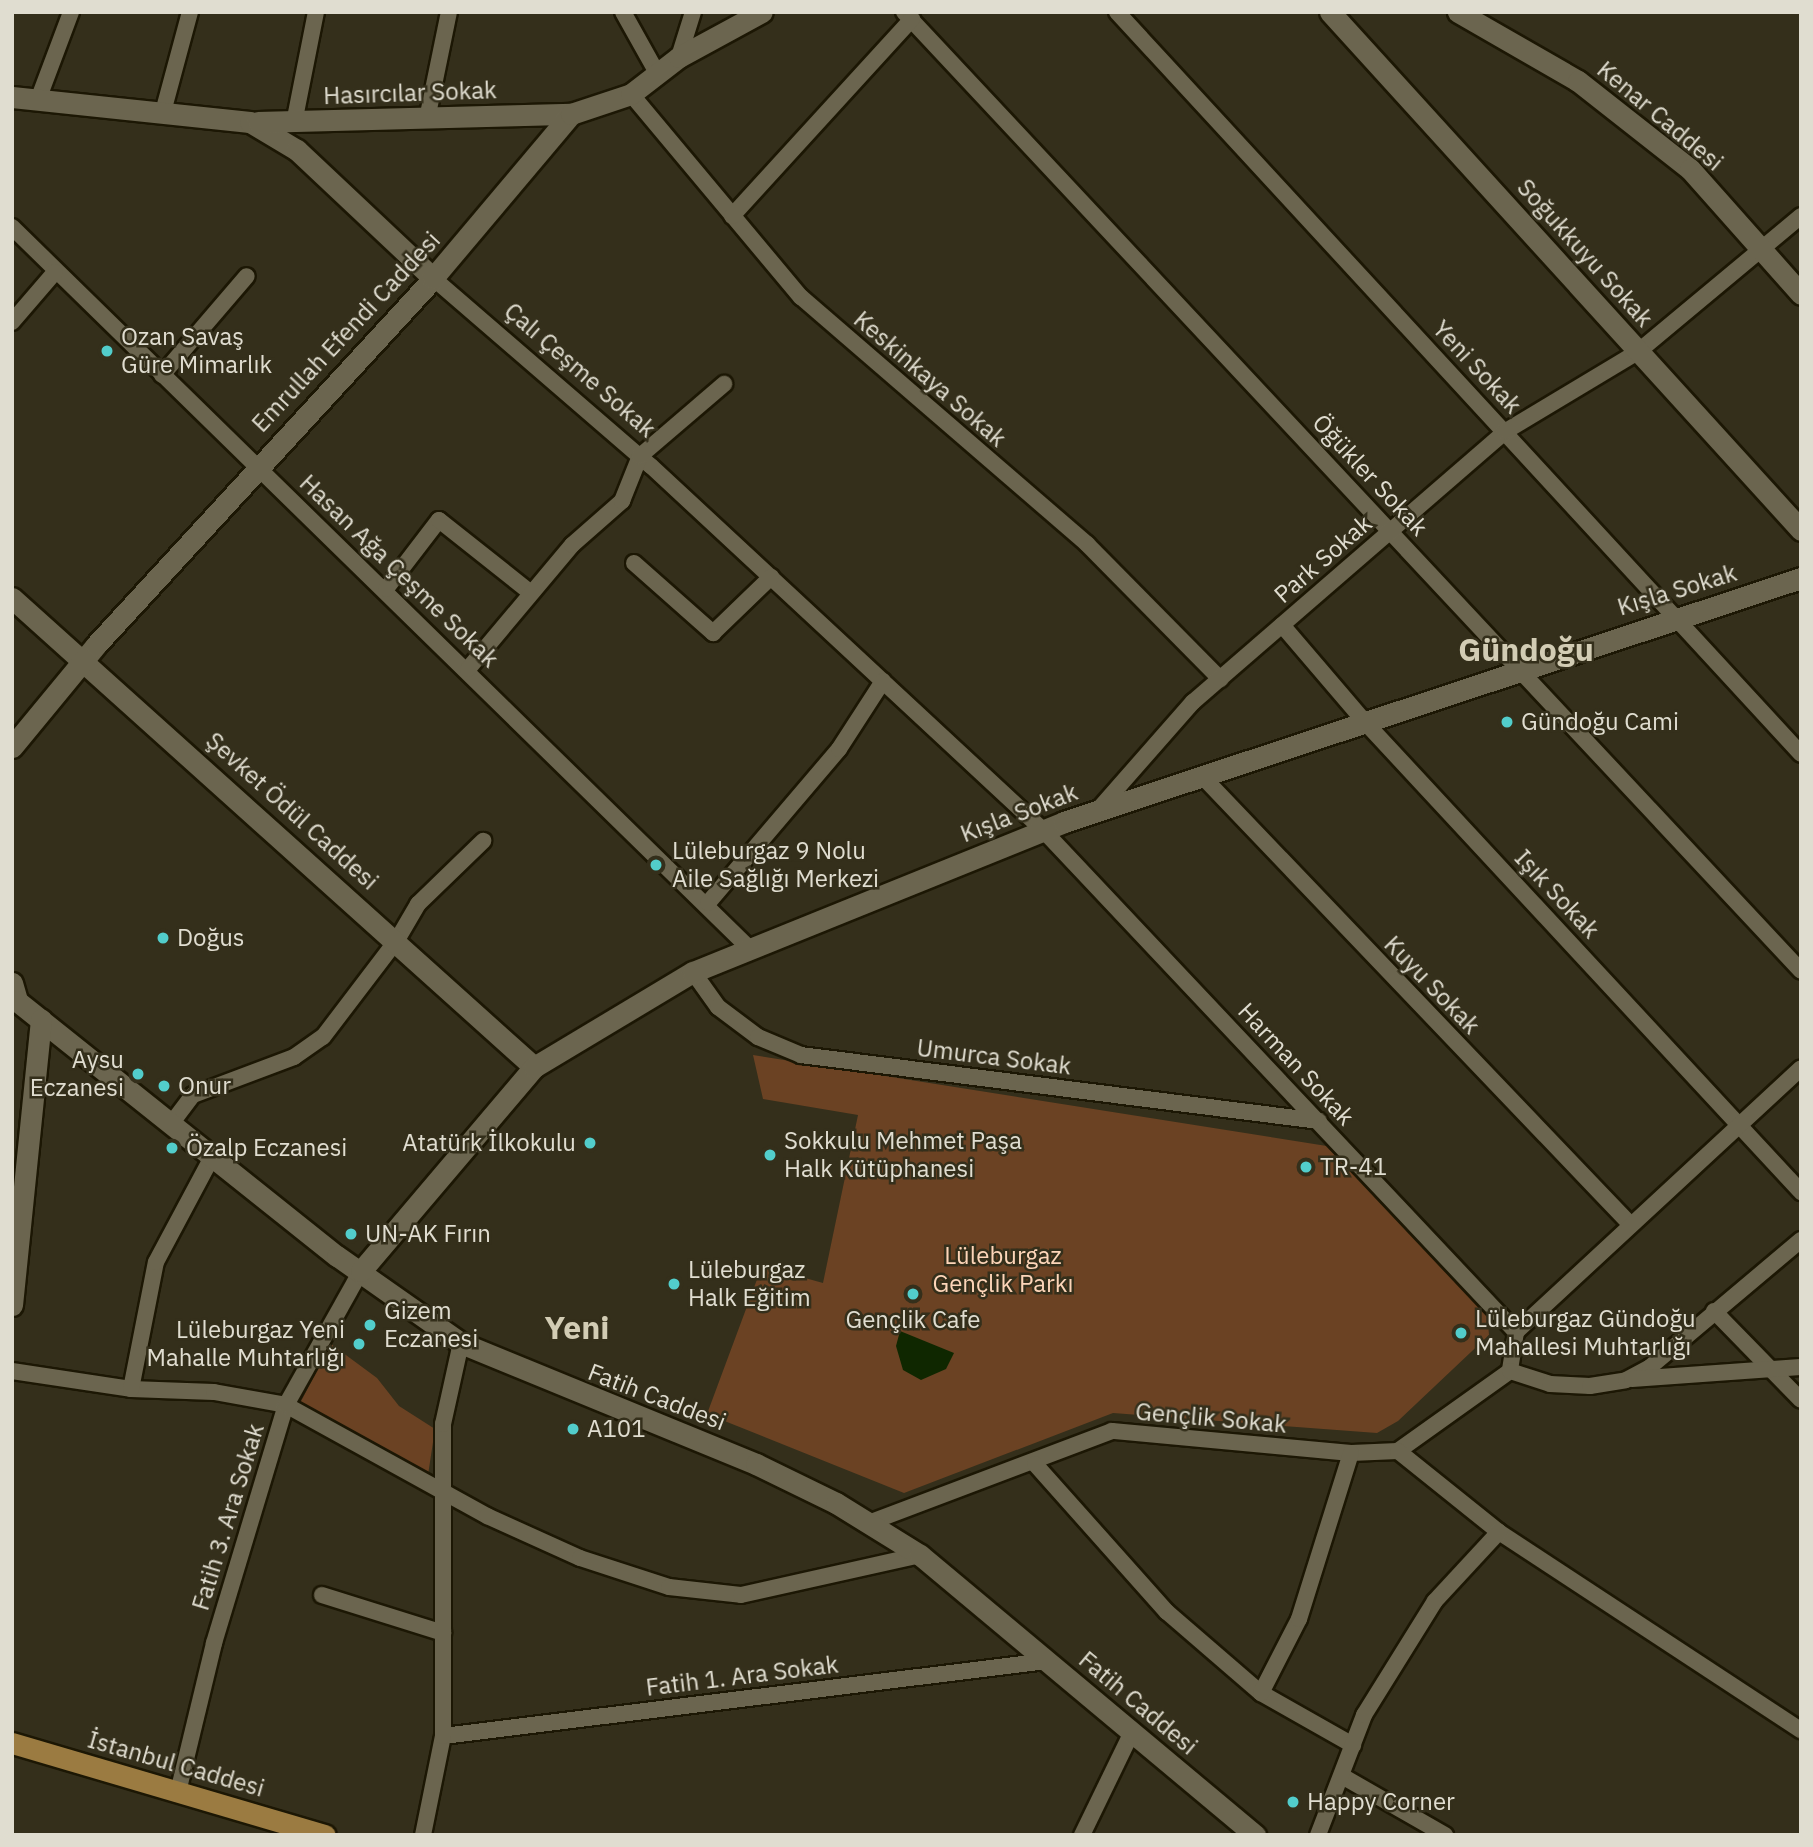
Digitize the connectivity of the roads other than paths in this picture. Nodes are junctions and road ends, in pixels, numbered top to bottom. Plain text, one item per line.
1 (71, 12) edge
2 (190, 12) edge
3 (316, 12) edge
4 (449, 12) edge
5 (623, 12) edge
6 (693, 12) edge
7 (762, 12) edge
8 (1117, 12) edge
9 (1330, 12) edge
10 (1458, 12) edge
11 (908, 16) edge
12 (679, 57) junction
13 (656, 71) junction
14 (631, 94) junction
15 (12, 97) edge
16 (38, 100) junction
17 (163, 112) junction
18 (571, 114) junction
19 (427, 119) junction
20 (250, 122) junction
21 (294, 123) junction
22 (732, 216) junction
23 (1801, 216) edge
24 (12, 227) edge
25 (1765, 250) junction
26 (55, 272) junction
27 (247, 276) dead end
28 (433, 278) junction
29 (1801, 294) edge
30 (12, 322) edge
31 (1639, 351) junction
32 (162, 375) junction
33 (724, 384) dead end
34 (1506, 431) junction
35 (640, 456) junction
36 (257, 467) junction
37 (1801, 530) edge
38 (1391, 531) junction
39 (634, 562) dead end
40 (771, 577) junction
41 (1801, 578) edge
42 (386, 589) junction
43 (531, 593) junction
44 (12, 598) edge
45 (1671, 618) junction
46 (1282, 625) junction
47 (82, 660) junction
48 (1520, 668) junction
49 (468, 669) junction
50 (1220, 679) junction
51 (883, 681) junction
52 (1364, 721) junction
53 (12, 747) edge
54 (1801, 754) edge
55 (1202, 776) junction
56 (1098, 810) junction
57 (1043, 830) junction
58 (484, 841) dead end
59 (708, 903) junction
60 (397, 940) junction
61 (752, 951) junction
62 (1801, 971) edge
63 (693, 972) junction
64 (14, 995) edge
65 (41, 1019) junction
66 (534, 1067) junction
67 (1801, 1068) edge
68 (1319, 1121) junction
69 (171, 1124) junction
70 (1739, 1124) junction
71 (212, 1157) junction
72 (1801, 1192) edge
73 (1630, 1224) junction
74 (1801, 1240) edge
75 (361, 1271) junction
76 (12, 1305) edge
77 (1714, 1311) junction
78 (1516, 1332) junction
79 (461, 1343) junction
80 (1801, 1367) edge
81 (12, 1371) edge
82 (1510, 1371) junction
83 (1774, 1372) junction
84 (1626, 1380) junction
85 (131, 1389) junction
86 (1801, 1400) edge
87 (286, 1405) junction
88 (1398, 1451) junction
89 (1351, 1453) junction
90 (1035, 1464) junction
91 (442, 1492) junction
92 (868, 1523) junction
93 (1499, 1532) junction
94 (920, 1555) junction
95 (322, 1595) dead end
96 (443, 1633) junction
97 (1047, 1661) junction
98 (1261, 1693) junction
99 (1801, 1730) edge
100 (1132, 1732) junction
101 (443, 1736) junction
102 (12, 1743) edge
103 (1353, 1745) junction
104 (1342, 1776) junction
105 (178, 1792) junction
106 (325, 1835) edge
107 (424, 1835) edge
108 (1082, 1835) edge
109 (1255, 1835) edge
110 (1318, 1835) edge
111 (1445, 1835) edge

1 - 16 street
2 - 17 street
3 - 21 street
4 - 19 street
5 - 13 street
6 - 12 street
7 - 12 main road
8 - 34 street, Yeni Sokak
9 - 31 main road, Soğukkuyu Sokak
10 - 25 main road, Kenar Caddesi
11 - 22 street
11 - 38 street, Öğükler Sokak
12 - 13 main road
13 - 14 main road
14 - 18 main road
14 - 22 street, Keskinkaya Sokak
15 - 16 main road, Çalı Çeşme Sokak
16 - 17 main road, Çalı Çeşme Sokak
17 - 20 main road, Çalı Çeşme Sokak
18 - 19 main road, Hasırcılar Sokak
18 - 28 main road, Emrullah Efendi Caddesi
19 - 21 main road, Hasırcılar Sokak
20 - 21 main road, Hasırcılar Sokak
20 - 28 main road, Çalı Çeşme Sokak
22 - 50 street, Keskinkaya Sokak
23 - 25 street, Park Sokak
24 - 26 street, Hasan Ağa Çeşme Sokak
25 - 29 main road, Kenar Caddesi
25 - 31 street, Park Sokak
26 - 30 street
26 - 32 street, Hasan Ağa Çeşme Sokak
27 - 32 street
28 - 35 street, Çalı Çeşme Sokak
28 - 36 main road, Emrullah Efendi Caddesi
31 - 34 street, Park Sokak
31 - 37 main road, Soğukkuyu Sokak
32 - 36 street, Hasan Ağa Çeşme Sokak
33 - 35 street
34 - 38 street, Park Sokak
34 - 45 street, Yeni Sokak
35 - 40 street, Çalı Çeşme Sokak
35 - 43 street
36 - 42 street, Hasan Ağa Çeşme Sokak
36 - 47 main road, Emrullah Efendi Caddesi
38 - 46 street, Park Sokak
38 - 48 street, Öğükler Sokak
39 - 40 street
40 - 51 street, Çalı Çeşme Sokak
41 - 45 main road, Kışla Sokak
42 - 43 street
42 - 49 street, Hasan Ağa Çeşme Sokak
43 - 49 street
44 - 47 main road, Şevket Ödül Caddesi
45 - 48 main road, Kışla Sokak
45 - 54 street, Yeni Sokak
46 - 50 street, Park Sokak
46 - 52 street, Işık Sokak
47 - 53 main road, Emrullah Efendi Caddesi
47 - 60 main road, Şevket Ödül Caddesi
48 - 52 main road, Kışla Sokak
48 - 62 street, Öğükler Sokak
49 - 59 street, Hasan Ağa Çeşme Sokak
50 - 56 street, Park Sokak
51 - 57 street, Çalı Çeşme Sokak
51 - 59 street
52 - 55 main road, Kışla Sokak
52 - 70 street, Işık Sokak
55 - 56 main road, Kışla Sokak
55 - 73 street, Kuyu Sokak
56 - 57 main road, Kışla Sokak
57 - 61 main road, Kışla Sokak
57 - 68 street, Harman Sokak
58 - 60 street
59 - 61 street, Hasan Ağa Çeşme Sokak
60 - 66 main road, Şevket Ödül Caddesi
60 - 69 street
61 - 63 main road, Kışla Sokak
63 - 66 main road, Kışla Sokak
63 - 68 street, Umurca Sokak
64 - 65 main road, Fatih Caddesi
65 - 69 main road, Fatih Caddesi
65 - 76 main road
66 - 75 main road, Kışla Sokak
67 - 70 street
68 - 78 street, Harman Sokak
69 - 71 main road, Fatih Caddesi
70 - 72 street, Işık Sokak
70 - 73 street
71 - 75 main road, Fatih Caddesi
71 - 85 street
73 - 78 street
74 - 77 street
75 - 79 main road, Fatih Caddesi
75 - 87 street, Fatih 3. Ara Sokak
77 - 83 street
77 - 84 street
78 - 82 street
79 - 91 street
79 - 92 main road, Fatih Caddesi
80 - 83 street
81 - 85 street
82 - 84 street
82 - 88 street
83 - 84 street
83 - 86 street
85 - 87 street
87 - 91 street
87 - 105 street, Fatih 3. Ara Sokak
88 - 89 street, Gençlik Sokak
88 - 93 street
89 - 90 street, Gençlik Sokak
89 - 98 street
90 - 92 street, Gençlik Sokak
90 - 98 street
91 - 94 street
91 - 96 street
92 - 94 main road, Fatih Caddesi
93 - 99 street
93 - 103 street
94 - 97 main road, Fatih Caddesi
95 - 96 street
96 - 101 street
97 - 100 main road, Fatih Caddesi
97 - 101 street, Fatih 1. Ara Sokak
98 - 103 street
100 - 108 street
100 - 109 main road, Fatih Caddesi
101 - 107 street
102 - 105 main road, İstanbul Caddesi
103 - 104 street
104 - 110 street
104 - 111 street
105 - 106 main road, İstanbul Caddesi

